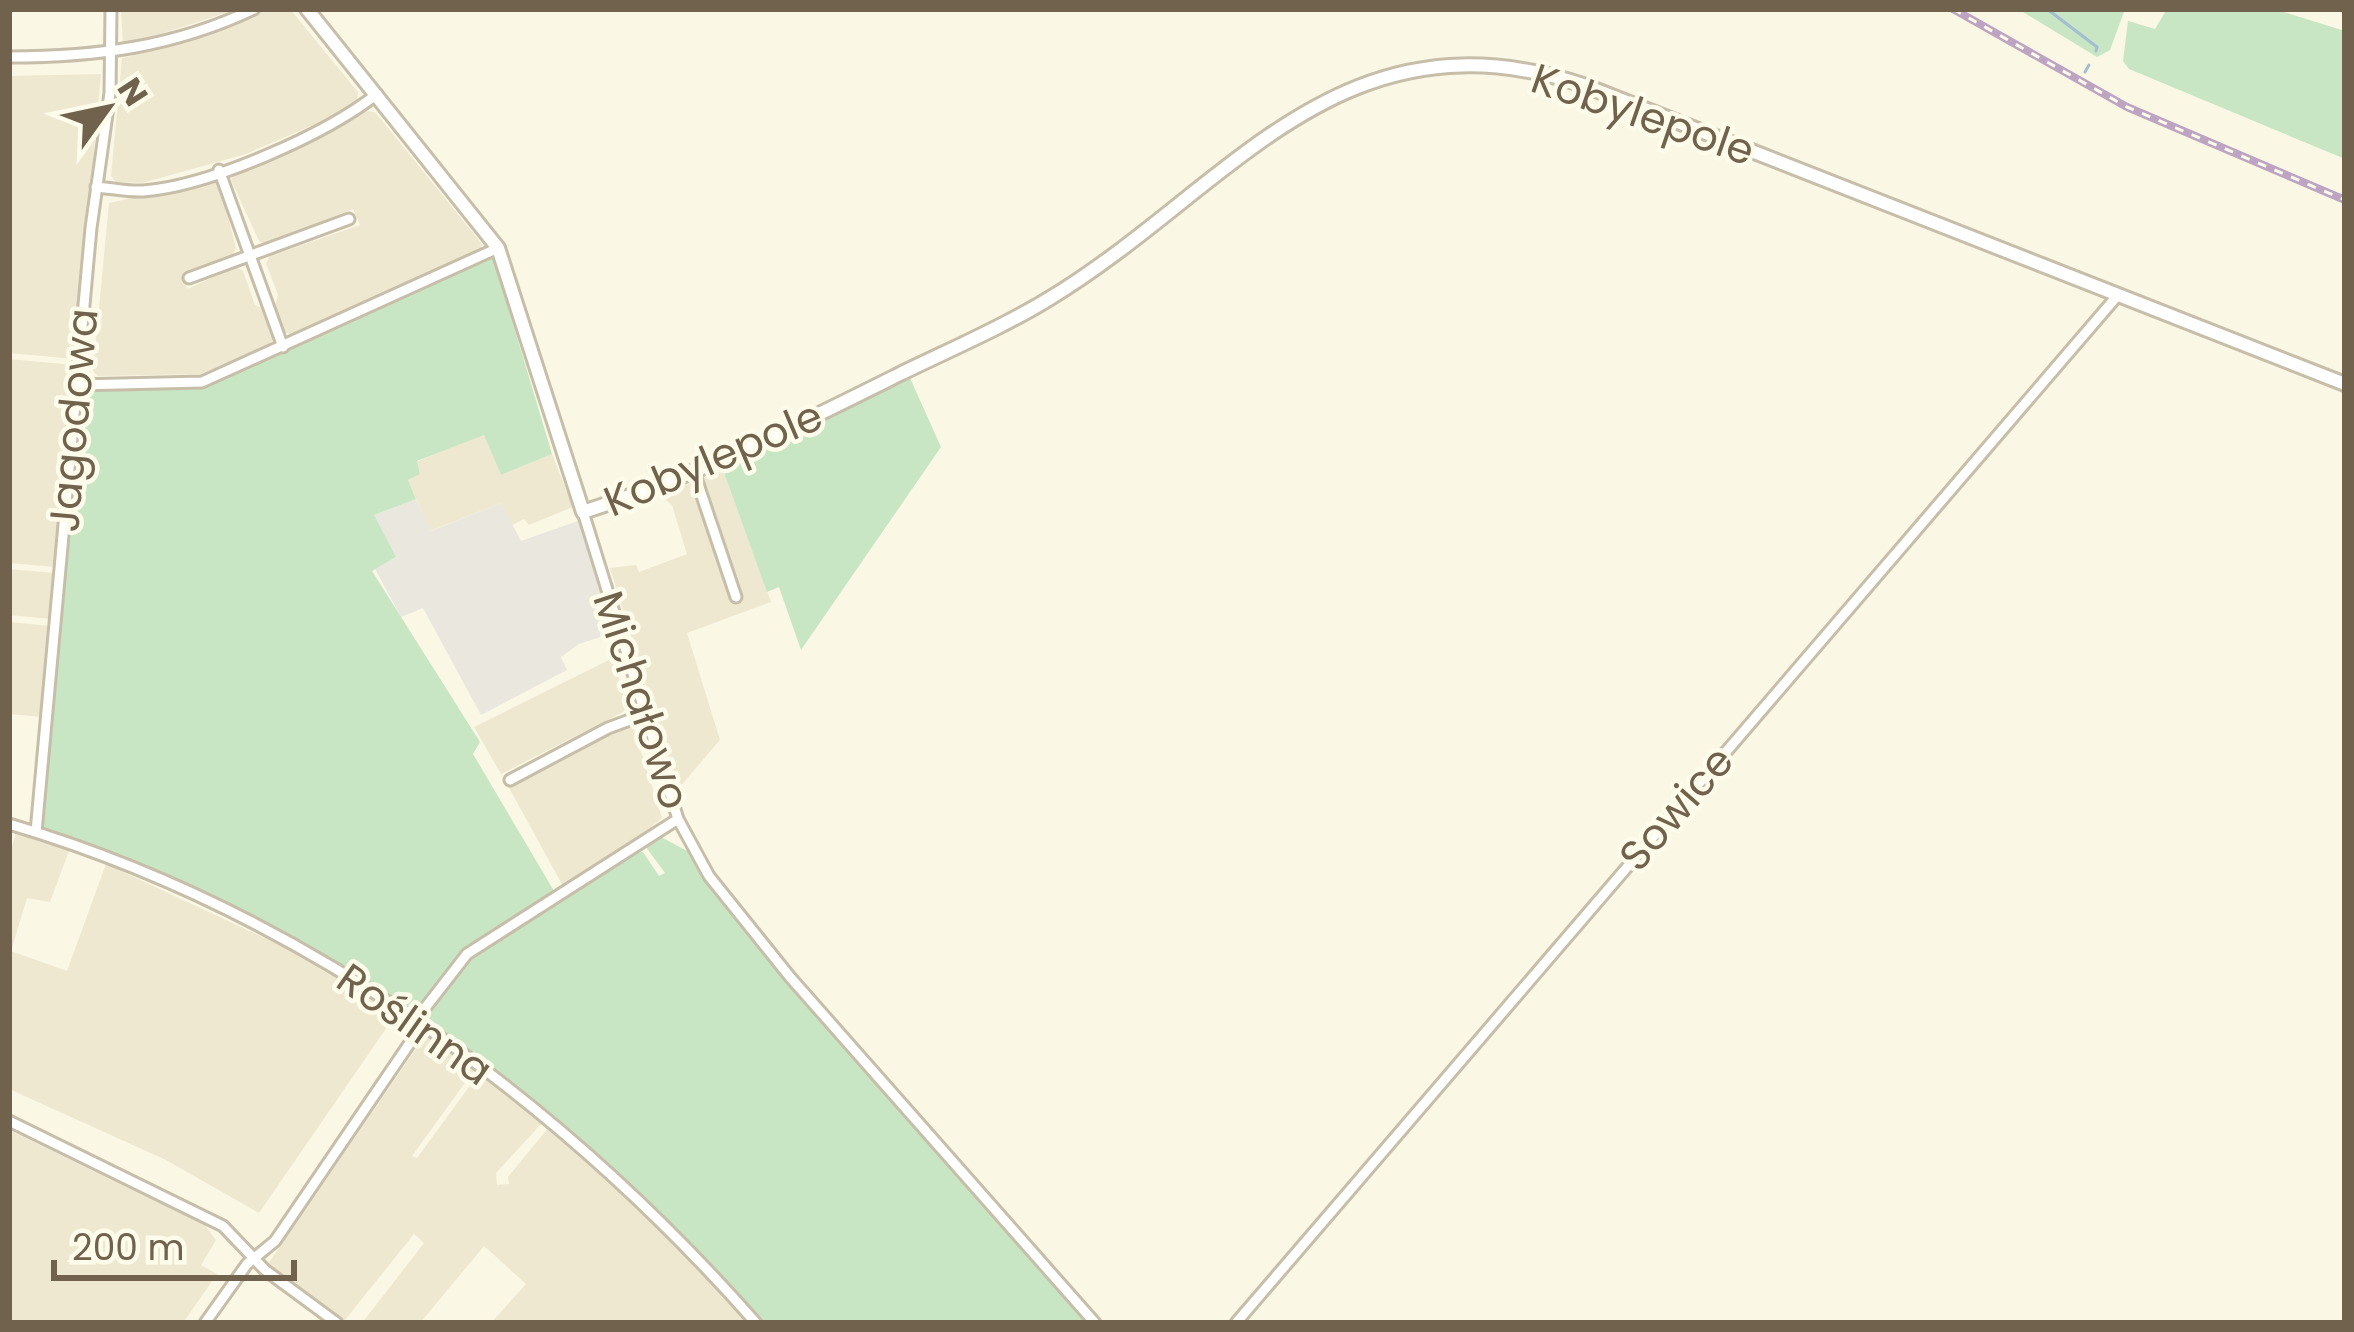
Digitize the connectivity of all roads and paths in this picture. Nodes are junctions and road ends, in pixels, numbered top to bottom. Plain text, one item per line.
1 (111, 9) edge
2 (254, 9) edge
3 (307, 9) edge
4 (112, 54) junction
5 (9, 58) edge
6 (376, 94) junction
7 (219, 170) junction
8 (96, 187) junction
9 (349, 219) dead end
10 (498, 248) junction
11 (252, 256) junction
12 (189, 278) dead end
13 (2118, 295) junction
14 (283, 347) junction
15 (2345, 384) edge
16 (77, 385) junction
17 (695, 475) junction
18 (583, 512) junction
19 (736, 597) dead end
20 (646, 714) junction
21 (510, 780) dead end
22 (678, 820) junction
23 (9, 824) edge
24 (36, 832) junction
25 (415, 1021) junction
26 (9, 1120) edge
27 (254, 1258) junction
28 (206, 1323) edge
29 (337, 1323) edge
30 (756, 1323) edge
31 (1095, 1323) edge
32 (1236, 1323) edge

1 - 4 street, Jagodowa
2 - 4 street
3 - 6 street, Michałowo
4 - 5 street
4 - 8 street, Jagodowa
6 - 7 street
6 - 10 street, Michałowo
7 - 8 street
7 - 11 street
8 - 16 street, Jagodowa
9 - 11 street
10 - 14 street
10 - 18 street, Michałowo
11 - 12 street
11 - 14 street
13 - 15 street, Kobylepole
13 - 17 street, Kobylepole
13 - 32 street, Sowice
14 - 16 street
16 - 24 street, Jagodowa
17 - 18 street, Kobylepole
17 - 19 street
18 - 20 street, Michałowo
20 - 21 street
20 - 22 street, Michałowo
22 - 25 street
22 - 31 street, Michałowo
23 - 24 street, Roślinna
24 - 25 street, Roślinna
25 - 27 street
25 - 30 street, Roślinna
26 - 27 street
27 - 28 street
27 - 29 street

